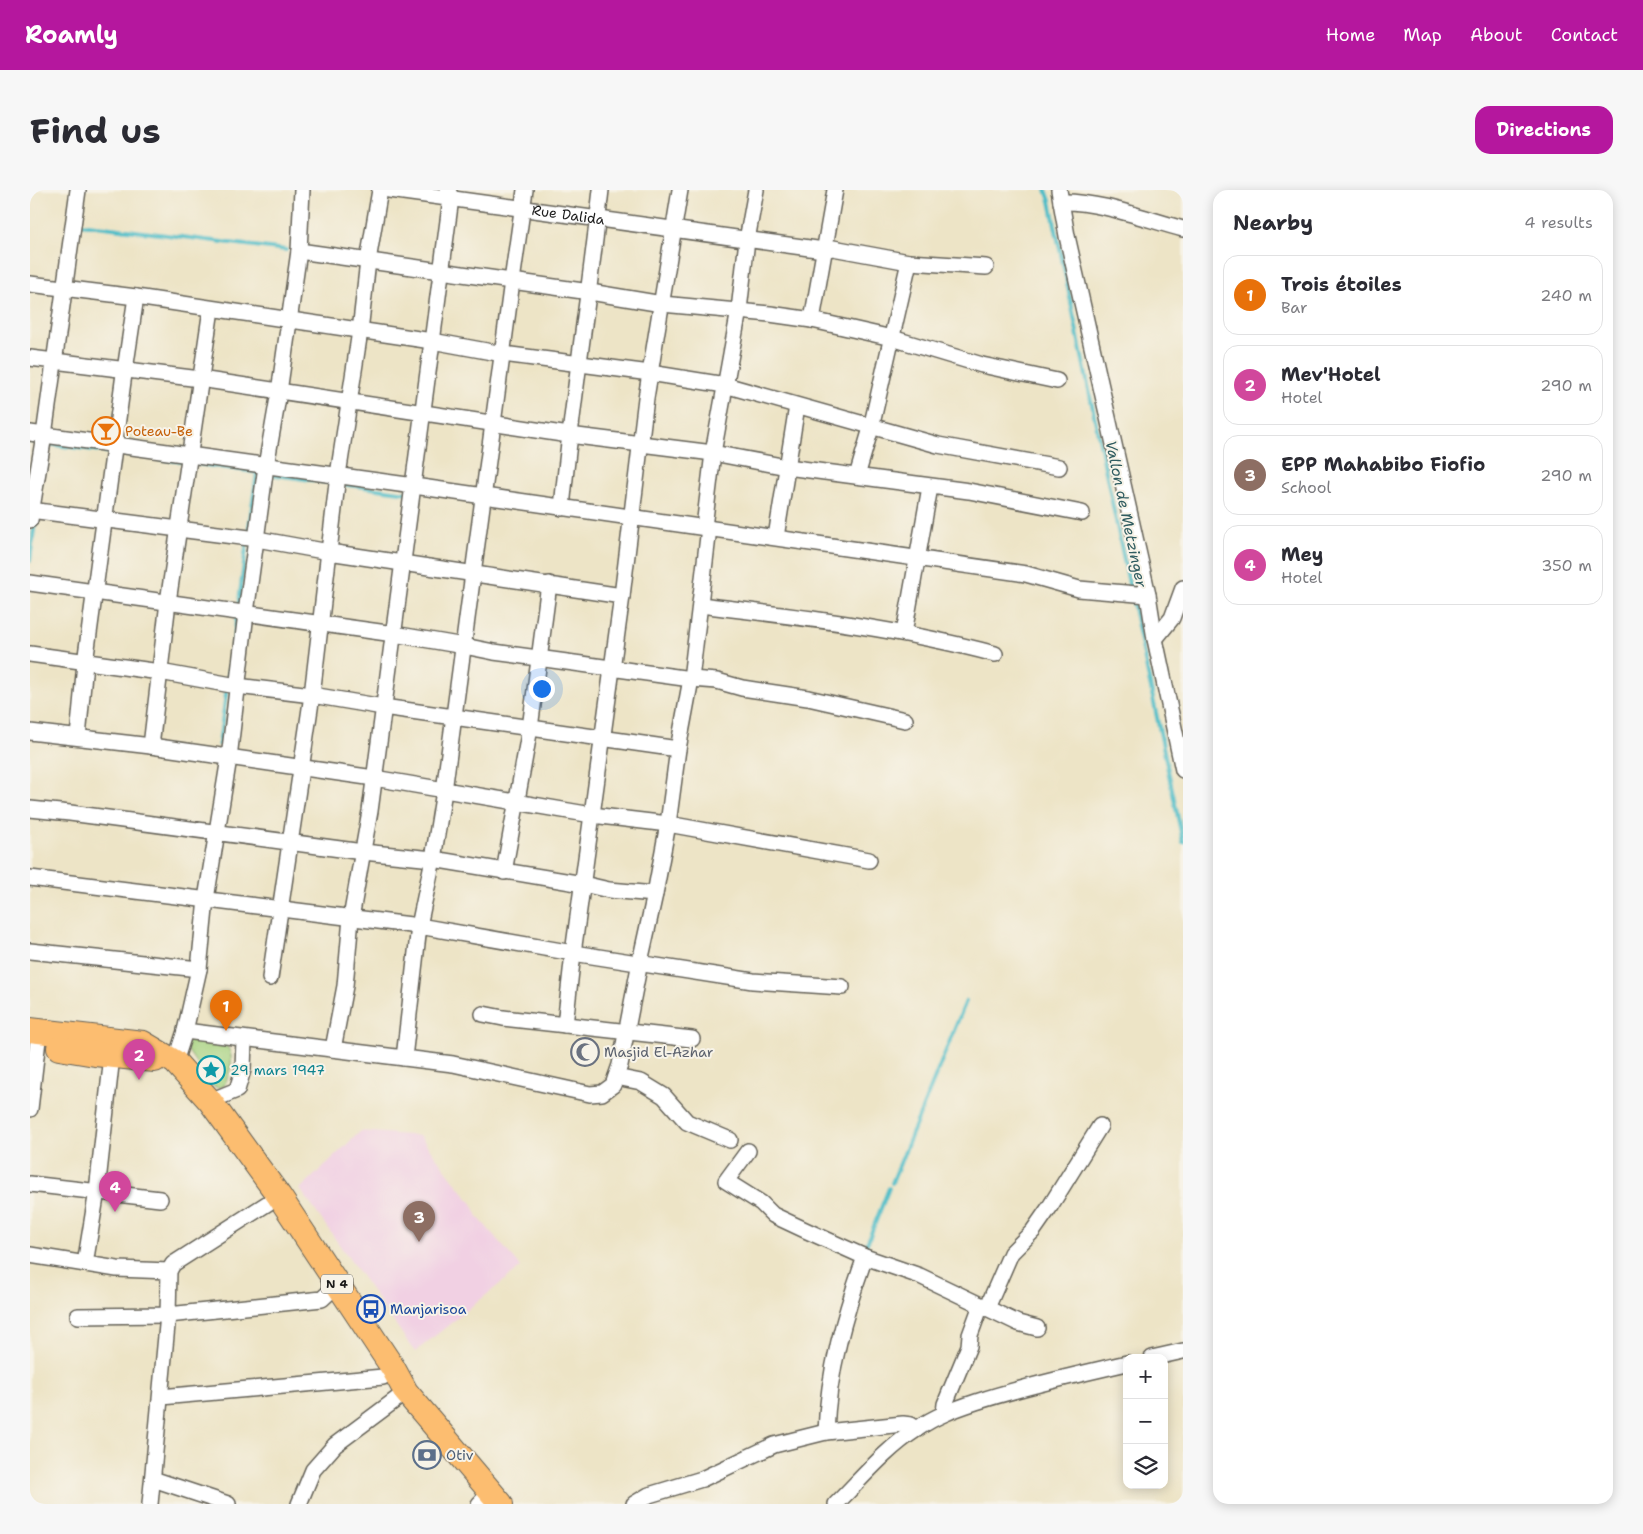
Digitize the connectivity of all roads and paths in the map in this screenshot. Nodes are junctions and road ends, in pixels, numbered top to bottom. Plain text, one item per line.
1 (78, 190) edge
2 (302, 190) edge
3 (380, 190) edge
4 (390, 190) edge
5 (525, 190) edge
6 (601, 190) edge
7 (680, 190) edge
8 (756, 190) edge
9 (835, 190) edge
10 (450, 194) edge
11 (1060, 196) edge
12 (523, 209) junction
13 (598, 219) junction
14 (673, 230) junction
15 (1183, 230) edge
16 (747, 240) junction
17 (824, 250) junction
18 (299, 251) junction
19 (368, 261) junction
20 (909, 262) junction
21 (986, 267) dead end
22 (440, 271) junction
23 (512, 281) junction
24 (30, 284) edge
25 (64, 288) junction
26 (590, 292) junction
27 (136, 297) junction
28 (662, 304) junction
29 (211, 309) junction
30 (739, 310) junction
31 (289, 320) junction
32 (812, 320) junction
33 (360, 331) junction
34 (892, 338) junction
35 (432, 341) junction
36 (503, 354) junction
37 (30, 358) edge
38 (54, 361) junction
39 (580, 364) junction
40 (125, 372) junction
41 (650, 373) junction
42 (200, 379) junction
43 (1057, 382) dead end
44 (725, 385) junction
45 (280, 392) junction
46 (349, 402) junction
47 (797, 406) junction
48 (422, 412) junction
49 (493, 424) junction
50 (871, 428) junction
51 (37, 434) edge
52 (569, 435) junction
53 (114, 444) junction
54 (641, 444) junction
55 (713, 453) junction
56 (189, 455) junction
57 (266, 466) junction
58 (787, 467) junction
59 (1059, 467) dead end
60 (338, 475) junction
61 (858, 476) junction
62 (414, 486) junction
63 (930, 487) junction
64 (484, 496) junction
65 (562, 508) junction
66 (30, 513) edge
67 (1082, 513) dead end
68 (632, 518) junction
69 (104, 519) junction
70 (707, 527) junction
71 (180, 530) junction
72 (776, 537) junction
73 (257, 539) junction
74 (329, 552) junction
75 (917, 558) junction
76 (403, 562) junction
77 (472, 573) junction
78 (30, 583) edge
79 (550, 584) junction
80 (1183, 588) edge
81 (94, 592) junction
82 (1148, 595) junction
83 (622, 596) junction
84 (168, 602) junction
85 (700, 605) junction
86 (246, 613) junction
87 (320, 624) junction
88 (904, 633) junction
89 (394, 634) junction
90 (1154, 639) junction
91 (464, 646) junction
92 (30, 654) edge
93 (995, 654) dead end
94 (540, 658) junction
95 (85, 663) junction
96 (612, 667) junction
97 (160, 672) junction
98 (691, 679) junction
99 (237, 686) junction
100 (312, 695) junction
101 (382, 706) junction
102 (454, 716) junction
103 (905, 720) dead end
104 (530, 728) junction
105 (30, 732) edge
106 (78, 737) junction
107 (604, 737) junction
108 (151, 746) junction
109 (678, 749) junction
110 (229, 758) junction
111 (301, 768) junction
112 (1183, 770) edge
113 (374, 778) junction
114 (444, 791) junction
115 (517, 803) junction
116 (30, 809) edge
117 (592, 815) junction
118 (668, 824) junction
119 (216, 833) junction
120 (290, 843) junction
121 (363, 852) junction
122 (433, 859) junction
123 (870, 860) dead end
124 (504, 872) junction
125 (30, 878) edge
126 (583, 884) junction
127 (655, 894) junction
128 (206, 899) junction
129 (281, 910) junction
130 (351, 918) junction
131 (419, 926) junction
132 (30, 951) edge
133 (573, 953) junction
134 (640, 962) junction
135 (199, 969) junction
136 (270, 978) dead end
137 (842, 987) dead end
138 (483, 1014) dead end
139 (565, 1025) junction
140 (185, 1031) junction
141 (626, 1032) junction
142 (34, 1037) edge
143 (244, 1039) junction
144 (692, 1039) dead end
145 (333, 1049) junction
146 (112, 1056) junction
147 (404, 1058) junction
148 (175, 1062) junction
149 (616, 1077) junction
150 (210, 1101) junction
151 (30, 1109) edge
152 (1100, 1126) dead end
153 (730, 1140) dead end
154 (748, 1150) dead end
155 (30, 1184) edge
156 (96, 1191) junction
157 (279, 1196) junction
158 (160, 1198) dead end
159 (30, 1255) edge
160 (865, 1257) junction
161 (85, 1264) junction
162 (169, 1271) junction
163 (337, 1285) junction
164 (984, 1307) junction
165 (168, 1315) junction
166 (78, 1316) dead end
167 (1037, 1328) dead end
168 (1183, 1352) edge
169 (1168, 1355) edge
170 (1123, 1364) edge
171 (393, 1368) junction
172 (406, 1392) junction
173 (161, 1397) junction
174 (944, 1413) junction
175 (917, 1429) junction
176 (826, 1432) junction
177 (153, 1479) junction
178 (490, 1500) edge
179 (150, 1504) edge
180 (228, 1504) edge
181 (299, 1504) edge
182 (634, 1504) edge
183 (836, 1504) edge

1 - 25 street
2 - 18 street
3 - 19 street
4 - 10 street, Rue Dalida
5 - 12 street
6 - 13 street
7 - 14 street
8 - 16 street
9 - 17 street
10 - 12 street, Rue Dalida
10 - 22 street
11 - 15 street
11 - 82 street
12 - 13 street, Rue Dalida
12 - 23 street
13 - 14 street, Rue Dalida
13 - 26 street
14 - 16 street, Rue Dalida
14 - 28 street
16 - 17 street, Rue Dalida
16 - 30 street
17 - 20 street, Rue Dalida
17 - 32 street
18 - 19 street
18 - 31 street
19 - 22 street
19 - 33 street
20 - 21 street, Rue Dalida
20 - 34 street
22 - 23 street
22 - 35 street
23 - 26 street
23 - 36 street
24 - 25 street
25 - 27 street
25 - 38 street
26 - 28 street
26 - 39 street
27 - 29 street
27 - 40 street
28 - 30 street
28 - 41 street
29 - 31 street
29 - 42 street
30 - 32 street
30 - 44 street
31 - 33 street
31 - 45 street
32 - 34 street
33 - 35 street
33 - 46 street
34 - 43 street
34 - 50 street
35 - 36 street
35 - 48 street
36 - 39 street
36 - 49 street
37 - 38 street
38 - 40 street
38 - 51 street
39 - 41 street
39 - 52 street
40 - 42 street
40 - 53 street
41 - 44 street
41 - 54 street
42 - 45 street
42 - 56 street
44 - 47 street
44 - 55 street
45 - 46 street
45 - 57 street
46 - 48 street
46 - 60 street
47 - 50 street
47 - 58 street
48 - 49 street
48 - 62 street
49 - 52 street
49 - 64 street
50 - 59 street
50 - 61 street
51 - 53 street
51 - 66 street
52 - 54 street
52 - 65 street
53 - 56 street
53 - 69 street
54 - 55 street
54 - 68 street
55 - 58 street
55 - 70 street
56 - 57 street
56 - 71 street
57 - 60 street
57 - 73 street
58 - 61 street
58 - 72 street
60 - 62 street
60 - 74 street
61 - 63 street
62 - 64 street
62 - 76 street
63 - 67 street
63 - 75 street
64 - 65 street
64 - 77 street
65 - 68 street
66 - 69 street
68 - 70 street
68 - 83 street
69 - 71 street
69 - 81 street
70 - 72 street
70 - 85 street
71 - 73 street
71 - 84 street
72 - 75 street
73 - 74 street
73 - 86 street
74 - 76 street
74 - 87 street
75 - 82 street
75 - 88 street
76 - 77 street
76 - 89 street
77 - 79 street
77 - 91 street
78 - 81 street
79 - 83 street
79 - 94 street
80 - 90 street
81 - 84 street
81 - 95 street
82 - 90 street
83 - 96 street
84 - 86 street
84 - 97 street
85 - 88 street
85 - 98 street
86 - 87 street
86 - 99 street
87 - 89 street
87 - 100 street
88 - 93 street
89 - 91 street
89 - 101 street
90 - 112 street
91 - 94 street
91 - 102 street
92 - 95 street
94 - 96 street
94 - 104 street
95 - 97 street
95 - 106 street
96 - 98 street
96 - 107 street
97 - 99 street
97 - 108 street
98 - 103 street
98 - 109 street
99 - 100 street
99 - 110 street
100 - 101 street
100 - 111 street
101 - 102 street
101 - 113 street
102 - 104 street
102 - 114 street
104 - 107 street
104 - 115 street
105 - 106 street
106 - 108 street
107 - 109 street
107 - 117 street
108 - 110 street
109 - 118 street
110 - 111 street
110 - 119 street
111 - 113 street
111 - 120 street
113 - 114 street
113 - 121 street
114 - 115 street
114 - 122 street
115 - 117 street
115 - 124 street
116 - 119 street
117 - 118 street
117 - 126 street
118 - 123 street
118 - 127 street
119 - 120 street
119 - 128 street
120 - 121 street
120 - 129 street
121 - 122 street
121 - 130 street
122 - 124 street
122 - 131 street
124 - 126 street
125 - 128 street
126 - 127 street
126 - 133 street
127 - 134 street
128 - 129 street
128 - 135 street
129 - 130 street
129 - 136 street
130 - 131 street
130 - 145 street
131 - 133 street
131 - 147 street
132 - 135 street
133 - 134 street
133 - 139 street
134 - 137 street
134 - 141 street
135 - 140 street
138 - 139 street
139 - 141 street
140 - 143 street
140 - 148 street
141 - 144 street
141 - 149 street
142 - 146 main road
142 - 148 main road, N 4
142 - 151 street
143 - 145 street
143 - 150 street
145 - 147 street
146 - 148 main road
146 - 156 street
147 - 149 street
148 - 150 main road, N 4
149 - 153 street
150 - 157 main road, N 4
152 - 164 street
154 - 160 street
155 - 156 street
156 - 158 street
156 - 161 street
157 - 162 street
157 - 163 main road, N 4
159 - 161 street
160 - 164 street
160 - 176 street
161 - 162 street
162 - 165 street
163 - 165 street
163 - 171 main road, N 4
164 - 167 street
164 - 174 street
165 - 166 street
165 - 173 street
168 - 169 street
170 - 174 street
171 - 172 main road, N 4
171 - 173 street
172 - 178 main road, N 4
172 - 181 street
173 - 177 street
174 - 175 street
175 - 176 street
175 - 183 street
176 - 182 street
177 - 179 street
177 - 180 street

